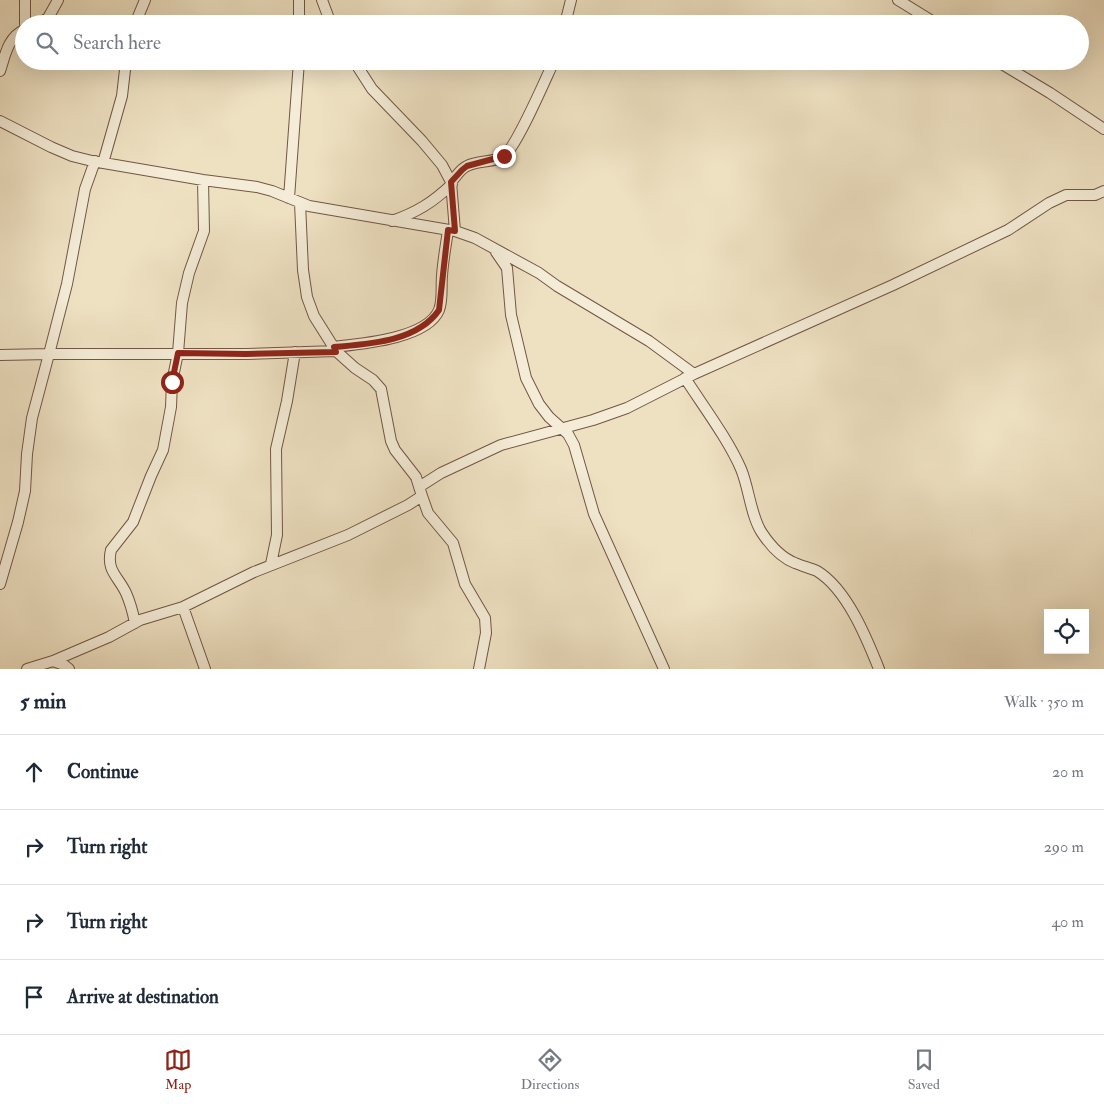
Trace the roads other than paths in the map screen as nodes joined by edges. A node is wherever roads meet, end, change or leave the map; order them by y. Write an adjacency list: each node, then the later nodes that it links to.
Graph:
1 (25, 0): 8 (street)
2 (58, 0): 9 (street)
3 (145, 0): 10 (street)
4 (299, 0): 11 (street)
5 (322, 0): 12 (street)
6 (572, 0): 13 (street)
7 (898, 0): 14 (street)
8 (25, 15)
9 (50, 15)
10 (139, 15)
11 (299, 15)
12 (328, 15)
13 (568, 15)
14 (922, 15)
15 (15, 36): 21 (street)
16 (125, 70): 24 (street)
17 (298, 70): 28 (street)
18 (360, 70): 26 (street)
19 (550, 70): 26 (street)
20 (1013, 70): 23 (street)
21 (0, 71)
22 (0, 121): 24 (street)
23 (1104, 129)
24 (99, 162): 25 (street); 36 (street)
25 (203, 180): 28 (street); 35 (street)
26 (452, 183): 30 (street); 31 (street)
27 (1104, 190): 38 (street)
28 (288, 198): 29 (street)
29 (300, 203): 30 (street); 33 (street)
30 (391, 221): 31 (street)
31 (451, 230): 32 (street); 33 (street)
32 (492, 247): 38 (street); 39 (street)
33 (335, 349): 34 (street); 40 (street)
34 (294, 352): 35 (street); 43 (street)
35 (178, 353): 36 (street); 46 (street)
36 (49, 354): 37 (street); 42 (street)
37 (0, 355)
38 (690, 376): 39 (street); 53 (street)
39 (562, 428): 40 (street); 52 (street)
40 (420, 492): 43 (street); 51 (street)
41 (0, 546): 42 (street)
42 (11, 549): 44 (street)
43 (271, 564): 45 (street)
44 (0, 584)
45 (183, 608): 46 (street); 50 (street)
46 (136, 623): 47 (street)
47 (53, 660): 48 (street); 49 (street)
48 (27, 669)
49 (69, 669)
50 (205, 669)
51 (479, 669)
52 (664, 669)
53 (879, 669)

